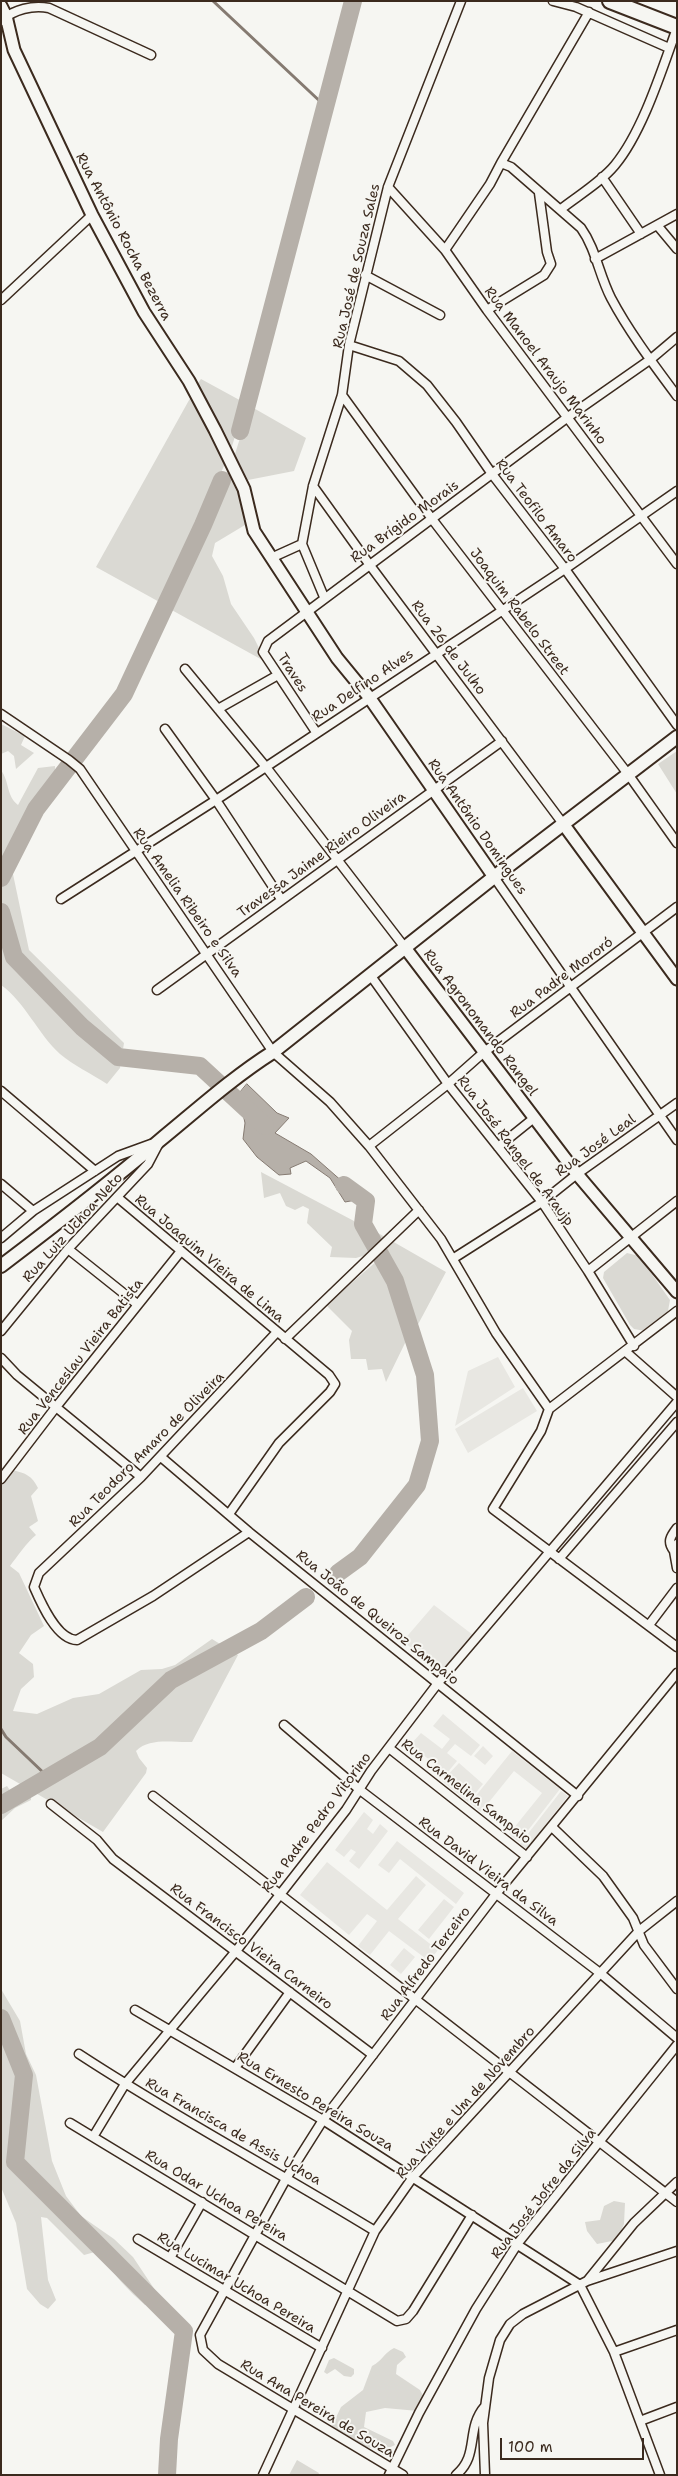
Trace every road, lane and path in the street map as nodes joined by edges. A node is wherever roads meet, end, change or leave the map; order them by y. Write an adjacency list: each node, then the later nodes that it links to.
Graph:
1 (461, 1): 12 (street, Rua José de Souza Sales)
2 (553, 1): 5 (street)
3 (610, 1): 4 (highway)
4 (630, 5): 7 (highway)
5 (589, 12): 8 (street); 10 (street)
6 (3, 14): 9 (street); 16 (street, Rua Antônio Rocha Bezerra)
7 (677, 27): 8 (street)
8 (669, 48): 11 (street)
9 (151, 55)
10 (501, 163): 13 (street); 20 (street)
11 (602, 177): 14 (street); 18 (street)
12 (388, 187): 20 (street, Rua Manoel Araujo Marinho); 22 (street, Rua José de Souza Sales)
13 (539, 193): 14 (street); 24 (street)
14 (562, 209): 21 (street)
15 (677, 214): 17 (street)
16 (92, 215): 23 (street); 37 (street, Rua Antônio Rocha Bezerra)
17 (657, 225): 18 (street); 19 (street)
18 (641, 234): 21 (street)
19 (677, 249)
20 (446, 250): 24 (street, Rua Manoel Araujo Marinho)
21 (596, 259): 28 (street)
22 (365, 275): 25 (street); 27 (street, Rua José de Souza Sales)
23 (1, 300)
24 (486, 310): 31 (street, Rua Manoel Araujo Marinho)
25 (440, 315)
26 (677, 337): 28 (street, Rua Brígido Morais)
27 (349, 345): 29 (street, Rua José de Souza Sales); 32 (street, Rua Teofilo Amaro)
28 (651, 359): 30 (street); 31 (street, Rua Brígido Morais)
29 (342, 395): 33 (street, Rua José de Souza Sales); 36 (street, Joaquim Rabelo Street)
30 (677, 396)
31 (568, 417): 32 (street, Rua Brígido Morais); 35 (street, Rua Manoel Araujo Marinho)
32 (492, 474): 36 (street, Rua Brígido Morais); 42 (street, Rua Teofilo Amaro)
33 (313, 486): 38 (street, Rua José de Souza Sales); 40 (street, Rua 26 de Julho)
34 (677, 491): 35 (street, Rua Delfino Alves)
35 (640, 515): 41 (street, Rua Manoel Araujo Marinho); 42 (street, Rua Delfino Alves)
36 (432, 520): 40 (street, Rua Brígido Morais); 44 (street, Joaquim Rabelo Street)
37 (254, 531): 39 (street, Rua Antônio Domingues)
38 (302, 544): 39 (street); 43 (street)
39 (270, 558): 45 (street, Rua Antônio Domingues)
40 (369, 564): 43 (street, Rua Brígido Morais); 47 (street, Rua 26 de Julho)
41 (677, 564)
42 (565, 569): 44 (street, Rua Delfino Alves); 53 (street, Rua Teofilo Amaro)
43 (324, 597): 45 (street, Rua Brígido Morais)
44 (501, 610): 47 (street, Rua Delfino Alves); 59 (street, Joaquim Rabelo Street)
45 (307, 612): 46 (street, Rua Brígido Morais); 50 (street, Rua Antônio Domingues)
46 (263, 652): 49 (street, Traves)
47 (436, 652): 50 (street, Rua Delfino Alves); 57 (street, Rua 26 de Julho)
48 (185, 669): 51 (street, Rua Agronomando Rangel)
49 (278, 674): 51 (street); 55 (street, Traves)
50 (369, 697): 55 (street, Rua Delfino Alves); 60 (street, Rua Antônio Domingues)
51 (218, 709): 58 (street, Rua Agronomando Rangel)
52 (1, 714): 64 (street, Rua Amelia Ribeiro e Silva)
53 (677, 725)
54 (165, 729): 61 (street)
55 (316, 732): 58 (street, Rua Delfino Alves)
56 (677, 737): 59 (main road)
57 (502, 741): 60 (street, Travessa Jaime Rieiro Oliveira); 62 (street, Rua 26 de Julho)
58 (266, 767): 61 (street, Rua Delfino Alves); 65 (street, Rua Agronomando Rangel)
59 (628, 774): 62 (main road); 63 (street, Joaquim Rabelo Street)
60 (433, 791): 65 (street, Travessa Jaime Rieiro Oliveira); 66 (street, Rua Antônio Domingues)
61 (216, 800): 64 (street, Rua Delfino Alves); 68 (street)
62 (564, 825): 66 (main road); 70 (street)
63 (677, 843)
64 (136, 852): 67 (street, Rua Delfino Alves); 72 (street, Rua Amelia Ribeiro e Silva)
65 (338, 860): 68 (street, Travessa Jaime Rieiro Oliveira); 71 (street, Rua Agronomando Rangel)
66 (494, 877): 71 (main road); 75 (street, Rua Antônio Domingues)
67 (61, 899)
68 (282, 899): 72 (street, Travessa Jaime Rieiro Oliveira)
69 (677, 907): 70 (street, Rua Padre Mororó)
70 (643, 933): 74 (street); 75 (street, Rua Padre Mororó)
71 (406, 949): 73 (main road); 78 (street, Rua Agronomando Rangel)
72 (208, 954): 76 (street, Travessa Jaime Rieiro Oliveira); 77 (street, Rua Amelia Ribeiro e Silva)
73 (371, 976): 77 (main road); 79 (street, Rua José Rangel de Araujp)
74 (677, 979)
75 (571, 987): 78 (street, Rua Padre Mororó); 82 (street, Rua Antônio Domingues)
76 (157, 990)
77 (273, 1052): 84 (main road); 86 (street, Rua Amelia Ribeiro e Silva)
78 (484, 1052): 79 (street, Rua Padre Mororó); 83 (street, Rua Agronomando Rangel)
79 (448, 1084): 86 (street, Rua Padre Mororó); 87 (street, Rua José Rangel de Araujp)
80 (1, 1091): 88 (street)
81 (677, 1103): 82 (street, Rua José Leal)
82 (660, 1115): 85 (street, Rua Antônio Domingues); 89 (street, Rua José Leal)
83 (534, 1118): 87 (street); 89 (street, Rua Agronomando Rangel)
84 (160, 1140): 88 (street); 91 (street, Rua Luiz Uchoa Neto); 101 (main road)
85 (677, 1140)
86 (369, 1146): 94 (street, Rua Amelia Ribeiro e Silva)
87 (498, 1147): 93 (street, Rua José Rangel de Araujp)
88 (95, 1171): 95 (street)
89 (577, 1174): 93 (street, Rua José Leal); 96 (street, Rua Agronomando Rangel)
90 (1, 1184): 95 (street)
91 (117, 1197): 98 (street, Rua Luiz Uchoa Neto); 99 (street, Rua Joaquim Vieira de Lima)
92 (677, 1201): 96 (street)
93 (542, 1202): 100 (street, Rua José Leal); 102 (street, Rua José Rangel de Araujp)
94 (419, 1210): 100 (street, Rua Amelia Ribeiro e Silva); 108 (street)
95 (34, 1211): 97 (street)
96 (631, 1236): 102 (street); 103 (street, Rua Agronomando Rangel)
97 (1, 1238)
98 (68, 1249): 104 (street); 106 (street, Rua Luiz Uchoa Neto)
99 (181, 1251): 104 (street, Rua Venceslau Vieira Batista); 107 (street, Rua Joaquim Vieira de Lima)
100 (454, 1258): 115 (street, Rua Amelia Ribeiro e Silva)
101 (1, 1266)
102 (588, 1271): 109 (street, Rua José Rangel de Araujp)
103 (677, 1292)
104 (137, 1304): 114 (street, Rua Venceslau Vieira Batista)
105 (677, 1311): 109 (street)
106 (1, 1330)
107 (277, 1332): 108 (street, Rua Joaquim Vieira de Lima); 117 (street, Rua Teodoro Amaro de Oliveira)
108 (285, 1339): 120 (street, Rua Joaquim Vieira de Lima)
109 (634, 1346): 110 (street)
110 (626, 1352): 112 (street); 115 (street)
111 (1, 1358): 114 (street)
112 (677, 1397)
113 (677, 1402): 124 (street, Rua Padre Pedro Vitorino)
114 (56, 1407): 118 (street); 119 (street, Rua Venceslau Vieira Batista)
115 (549, 1409): 124 (street)
116 (677, 1422): 125 (street)
117 (161, 1457): 118 (street, Rua Teodoro Amaro de Oliveira); 120 (street, Rua João de Queiroz Sampaio)
118 (141, 1477): 122 (street, Rua Teodoro Amaro de Oliveira)
119 (1, 1479)
120 (229, 1514): 122 (street, Rua João de Queiroz Sampaio)
121 (677, 1528): 123 (street)
122 (249, 1532): 131 (street, Rua João de Queiroz Sampaio)
123 (675, 1548): 126 (street)
124 (550, 1553): 125 (street); 131 (street, Rua Padre Pedro Vitorino)
125 (559, 1559): 128 (street)
126 (677, 1568)
127 (677, 1588): 128 (street)
128 (649, 1624): 129 (street)
129 (677, 1647)
130 (677, 1673): 136 (street, Rua Alfredo Terceiro)
131 (438, 1683): 133 (street, Rua Padre Pedro Vitorino); 136 (street, Rua João de Queiroz Sampaio)
132 (284, 1725): 134 (street, Rua David Vieira da Silva)
133 (389, 1748): 134 (street, Rua Padre Pedro Vitorino); 139 (street, Rua Carmelina Sampaio)
134 (360, 1790): 140 (street, Rua Padre Pedro Vitorino); 141 (street, Rua David Vieira da Silva)
135 (153, 1796): 140 (street)
136 (578, 1796): 138 (street, Rua Alfredo Terceiro)
137 (51, 1804): 144 (street, Rua Francisco Vieira Carneiro)
138 (552, 1827): 139 (street, Rua Alfredo Terceiro); 143 (street, Rua Carmelina Sampaio)
139 (527, 1857): 141 (street, Rua Alfredo Terceiro)
140 (280, 1894): 144 (street, Rua Padre Pedro Vitorino); 148 (street)
141 (496, 1894): 145 (street, Rua David Vieira da Silva); 148 (street, Rua Alfredo Terceiro)
142 (677, 1900): 143 (street, Rua Vinte e Um de Novembro)
143 (639, 1930): 145 (street, Rua Vinte e Um de Novembro); 146 (street, Rua Carmelina Sampaio)
144 (236, 1951): 147 (street, Rua Francisco Vieira Carneiro); 150 (street, Rua Padre Pedro Vitorino)
145 (600, 1973): 151 (street, Rua David Vieira da Silva); 156 (street, Rua Vinte e Um de Novembro)
146 (677, 1989)
147 (290, 1992): 154 (street, Rua Francisco Vieira Carneiro); 155 (street)
148 (415, 2000): 154 (street, Rua Alfredo Terceiro); 156 (street)
149 (135, 2010): 150 (street, Rua Ernesto Pereira Souza)
150 (170, 2030): 155 (street, Rua Ernesto Pereira Souza); 157 (street, Rua Padre Pedro Vitorino)
151 (677, 2038)
152 (677, 2044): 161 (street, Rua José Jofre da Silva)
153 (80, 2054): 157 (street, Rua Francisca de Assis Uchoa)
154 (374, 2055): 158 (street, Rua Alfredo Terceiro)
155 (234, 2068): 158 (street, Rua Ernesto Pereira Souza)
156 (509, 2072): 161 (street); 163 (street, Rua Vinte e Um de Novembro)
157 (125, 2084): 160 (street, Rua Padre Pedro Vitorino); 162 (street, Rua Francisca de Assis Uchoa)
158 (323, 2120): 162 (street, Rua Alfredo Terceiro); 163 (street, Rua Ernesto Pereira Souza)
159 (70, 2123): 160 (street, Rua Odar Uchoa Pereira)
160 (93, 2138): 166 (street, Rua Odar Uchoa Pereira)
161 (600, 2142): 165 (street); 172 (street, Rua José Jofre da Silva)
162 (287, 2177): 169 (street, Rua Francisca de Assis Uchoa); 170 (street, Rua Alfredo Terceiro)
163 (413, 2177): 168 (street, Rua Ernesto Pereira Souza); 169 (street, Rua Vinte e Um de Novembro)
164 (677, 2182): 165 (street)
165 (666, 2194): 167 (street); 175 (street)
166 (202, 2202): 170 (street, Rua Odar Uchoa Pereira); 174 (street)
167 (677, 2202)
168 (472, 2215): 172 (street, Rua Ernesto Pereira Souza); 176 (street, Rua Odar Uchoa Pereira)
169 (375, 2231): 176 (street, Rua Vinte e Um de Novembro)
170 (257, 2236): 176 (street, Rua Odar Uchoa Pereira); 177 (street, Rua Alfredo Terceiro)
171 (138, 2238): 174 (street, Rua Lucimar Uchoa Pereira)
172 (518, 2243): 175 (street, Rua Ernesto Pereira Souza); 185 (street, Rua José Jofre da Silva)
173 (677, 2251): 175 (street)
174 (170, 2258): 177 (street, Rua Lucimar Uchoa Pereira)
175 (584, 2283): 180 (street); 181 (street)
176 (349, 2291): 179 (street, Rua Vinte e Um de Novembro)
177 (226, 2292): 179 (street, Rua Lucimar Uchoa Pereira); 183 (street, Rua Ana Pereira de Souza)
178 (677, 2330): 180 (street)
179 (322, 2348): 183 (street, Rua Vinte e Um de Novembro)
180 (614, 2352): 184 (street)
181 (485, 2406): 188 (street); 189 (street)
182 (677, 2408): 184 (street)
183 (294, 2410): 185 (street, Rua Ana Pereira de Souza); 186 (street, Rua Vinte e Um de Novembro)
184 (640, 2421): 190 (street)
185 (390, 2472): 187 (street, Rua Ana Pereira de Souza)
186 (263, 2475)
187 (403, 2475)
188 (456, 2475)
189 (485, 2475)
190 (660, 2475)

